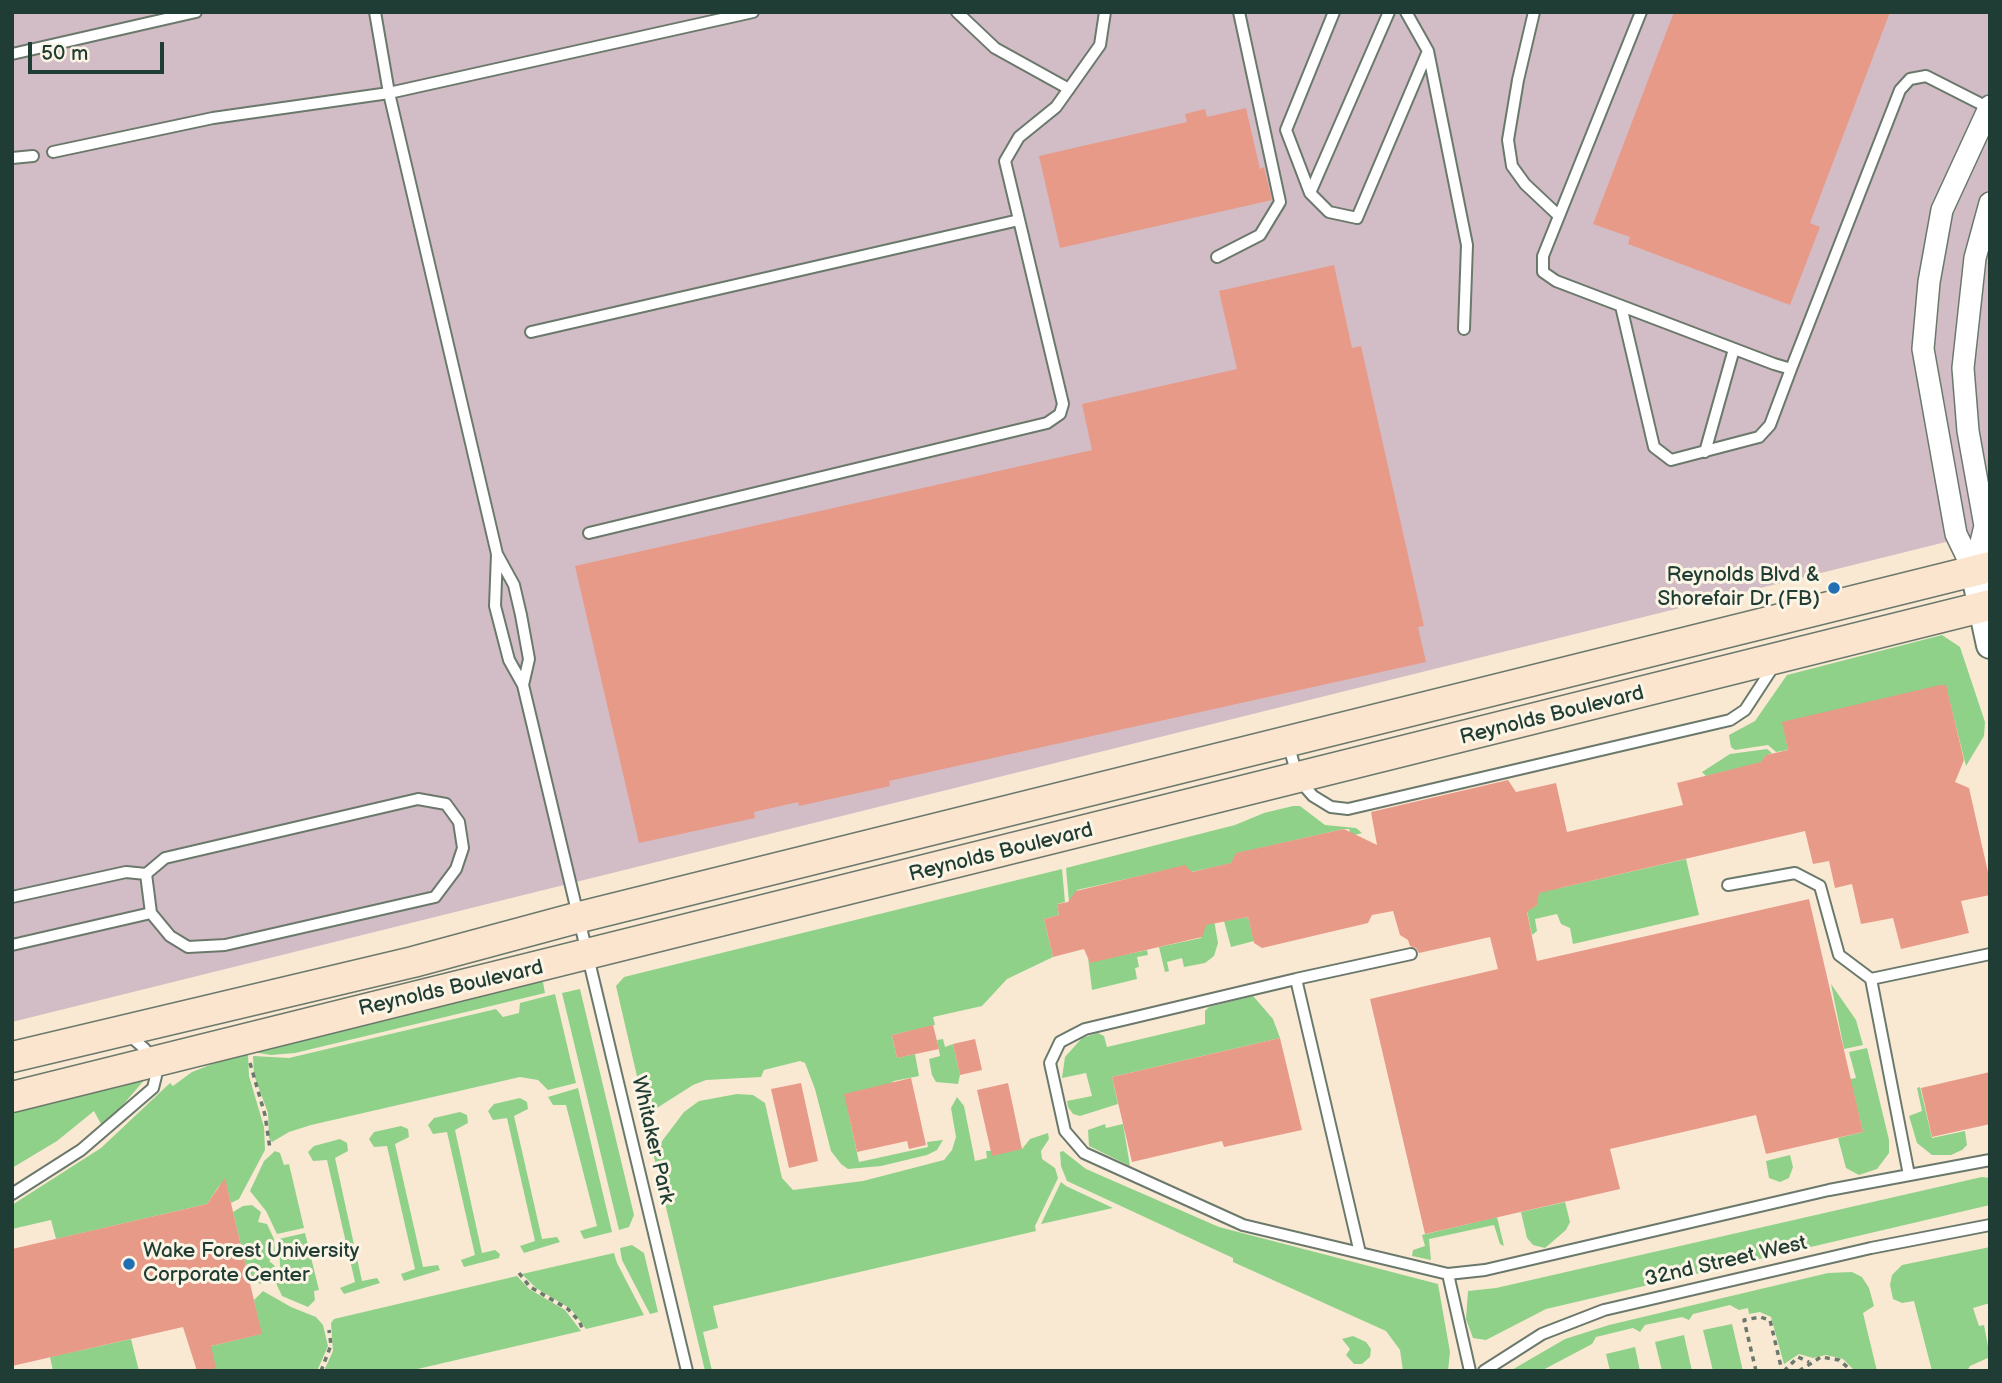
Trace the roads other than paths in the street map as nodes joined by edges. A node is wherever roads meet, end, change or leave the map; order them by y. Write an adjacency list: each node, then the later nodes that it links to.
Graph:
1 (197, 12): 13 (lane)
2 (375, 12): 15 (lane)
3 (753, 12): 15 (lane)
4 (957, 12): 14 (lane)
5 (1105, 12): 14 (lane)
6 (1239, 12): 24 (lane)
7 (1334, 12): 20 (lane)
8 (1390, 12): 20 (lane)
9 (1406, 12): 12 (lane)
10 (1534, 12): 22 (lane)
11 (1640, 12): 22 (lane)
12 (1428, 51): 20 (lane); 26 (lane)
13 (12, 54)
14 (1069, 89): 23 (lane)
15 (389, 93): 17 (lane); 32 (lane)
16 (1989, 107): 29 (lane); 33 (street)
17 (53, 152)
18 (33, 156): 19 (lane)
19 (12, 158)
20 (1310, 192)
21 (1990, 203): 33 (street)
22 (1559, 216): 25 (lane)
23 (1019, 220): 27 (lane); 31 (lane)
24 (1217, 257)
25 (1621, 306): 28 (lane); 30 (lane)
26 (1464, 329)
27 (531, 332)
28 (1734, 349): 29 (lane); 30 (lane)
29 (1791, 369): 30 (lane)
30 (1706, 452)
31 (589, 533)
32 (497, 554): 37 (lane); 37 (lane)
33 (1982, 569): 34 (street); 38 (main road, Reynolds Boulevard)
34 (1985, 606): 35 (street); 36 (main road, Reynolds Boulevard)
35 (1990, 645)
36 (1778, 658): 39 (main road, Reynolds Boulevard); 39 (lane)
37 (523, 685): 44 (lane, Whitaker Park)
38 (1288, 741): 39 (lane); 44 (main road, Reynolds Boulevard)
39 (1298, 779): 48 (main road, Reynolds Boulevard)
40 (146, 874): 42 (lane); 43 (lane); 43 (lane)
41 (1728, 885): 50 (lane)
42 (12, 897)
43 (151, 913): 45 (lane)
44 (580, 917): 48 (lane, Whitaker Park); 51 (main road, Reynolds Boulevard)
45 (12, 945)
46 (1411, 954): 49 (lane)
47 (1990, 954): 50 (lane)
48 (590, 956): 53 (main road, Reynolds Boulevard); 61 (lane, Whitaker Park)
49 (1296, 979): 59 (lane); 59 (lane)
50 (1871, 979): 56 (lane)
51 (116, 1032): 52 (main road, Reynolds Boulevard); 53 (lane)
52 (12, 1057)
53 (150, 1064): 54 (main road, Reynolds Boulevard); 57 (lane)
54 (12, 1097)
55 (1990, 1160): 56 (lane)
56 (1909, 1175): 60 (lane)
57 (12, 1194)
58 (1990, 1225): 63 (lane, 32nd Street West)
59 (1360, 1252): 60 (lane)
60 (1448, 1274): 62 (lane)
61 (687, 1371)
62 (1470, 1371)
63 (1484, 1371)

